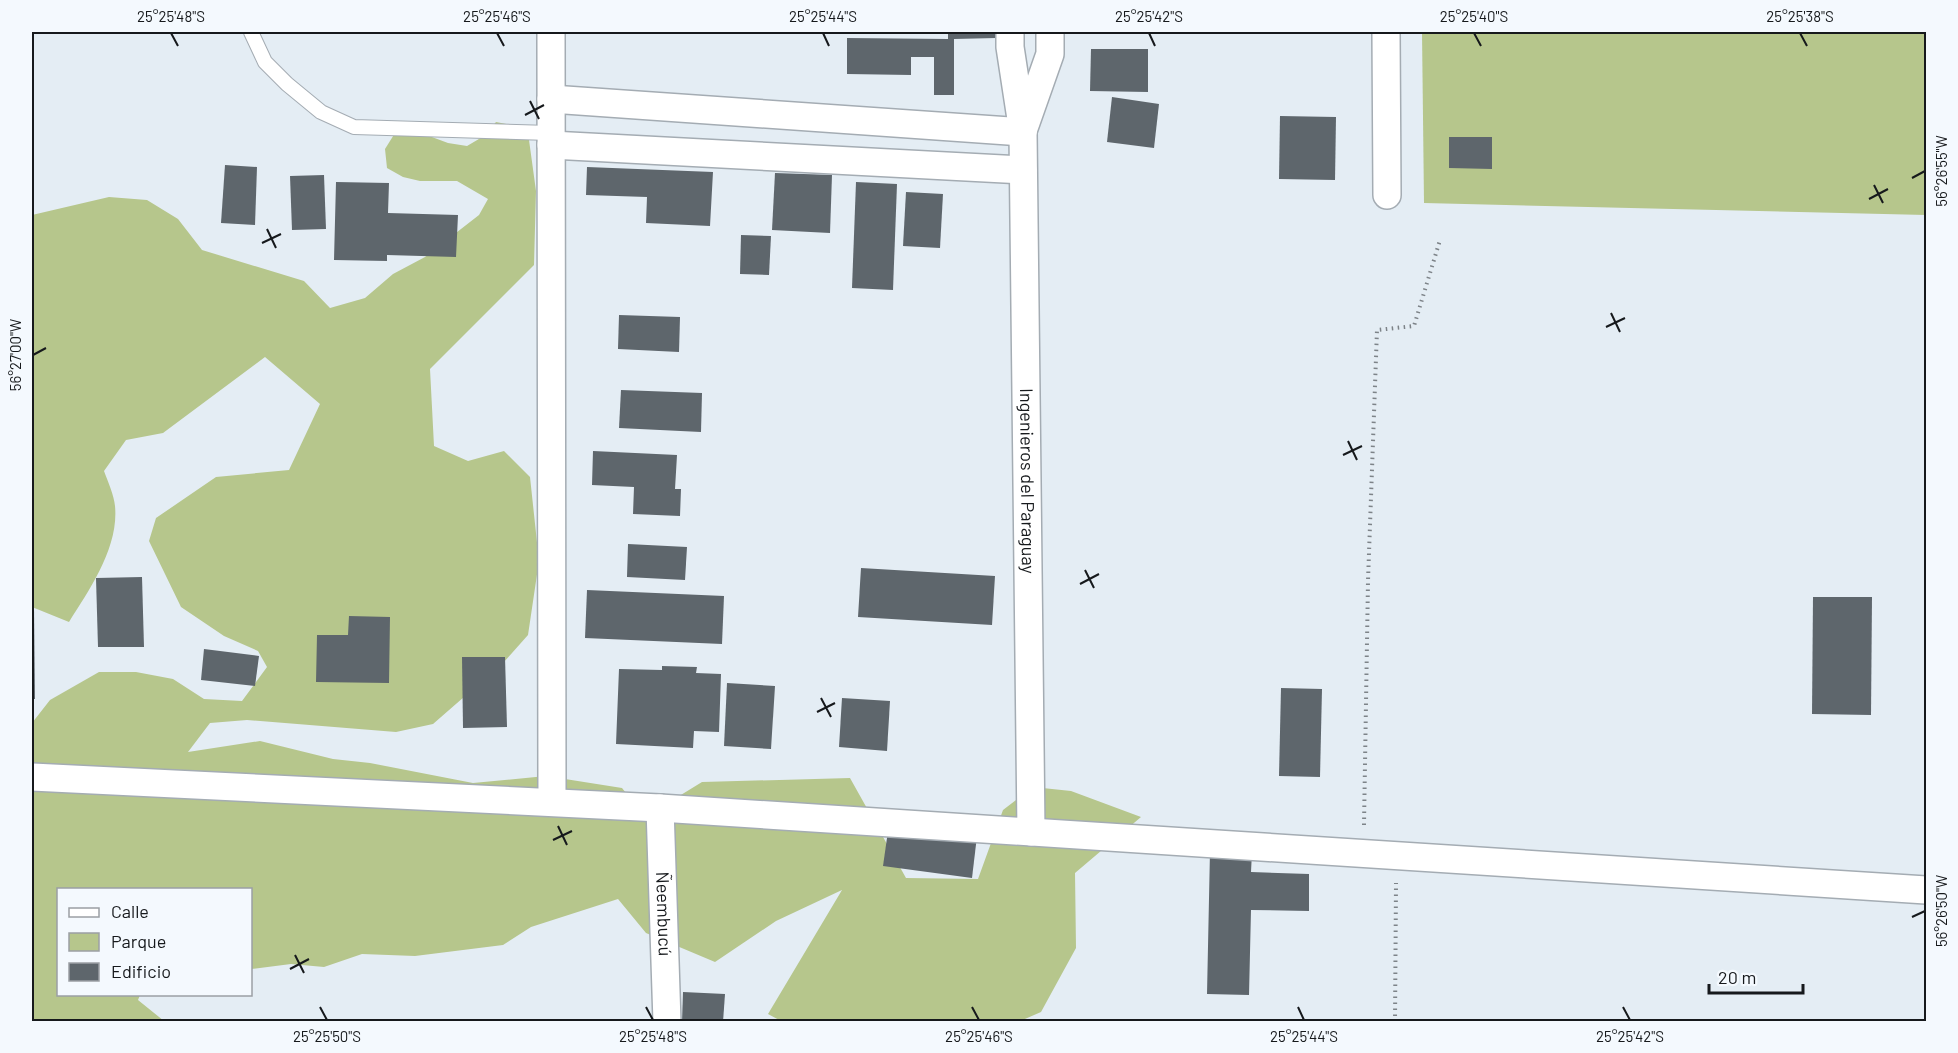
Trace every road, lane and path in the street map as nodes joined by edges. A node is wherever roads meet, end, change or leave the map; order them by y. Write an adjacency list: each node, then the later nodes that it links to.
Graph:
1 (251, 32): 8 (lane)
2 (551, 32): 6 (street)
3 (1010, 32): 7 (street, Ingenieros del Paraguay)
4 (1050, 32): 7 (street, Ingenieros del Paraguay)
5 (1386, 32): 10 (street)
6 (551, 99): 7 (street); 8 (street)
7 (1023, 132): 9 (street, Ingenieros del Paraguay)
8 (551, 139): 9 (street); 13 (street)
9 (1023, 170): 15 (street, Ingenieros del Paraguay)
10 (1387, 195)
11 (1440, 240): 16 (path)
12 (32, 777): 13 (street)
13 (552, 802): 14 (street)
14 (660, 808): 15 (street); 19 (street, Ñeembucú)
15 (1031, 832): 16 (street)
16 (1363, 853): 17 (street)
17 (1396, 855): 18 (street); 20 (path)
18 (1926, 890)
19 (667, 1022)
20 (1395, 1022)

